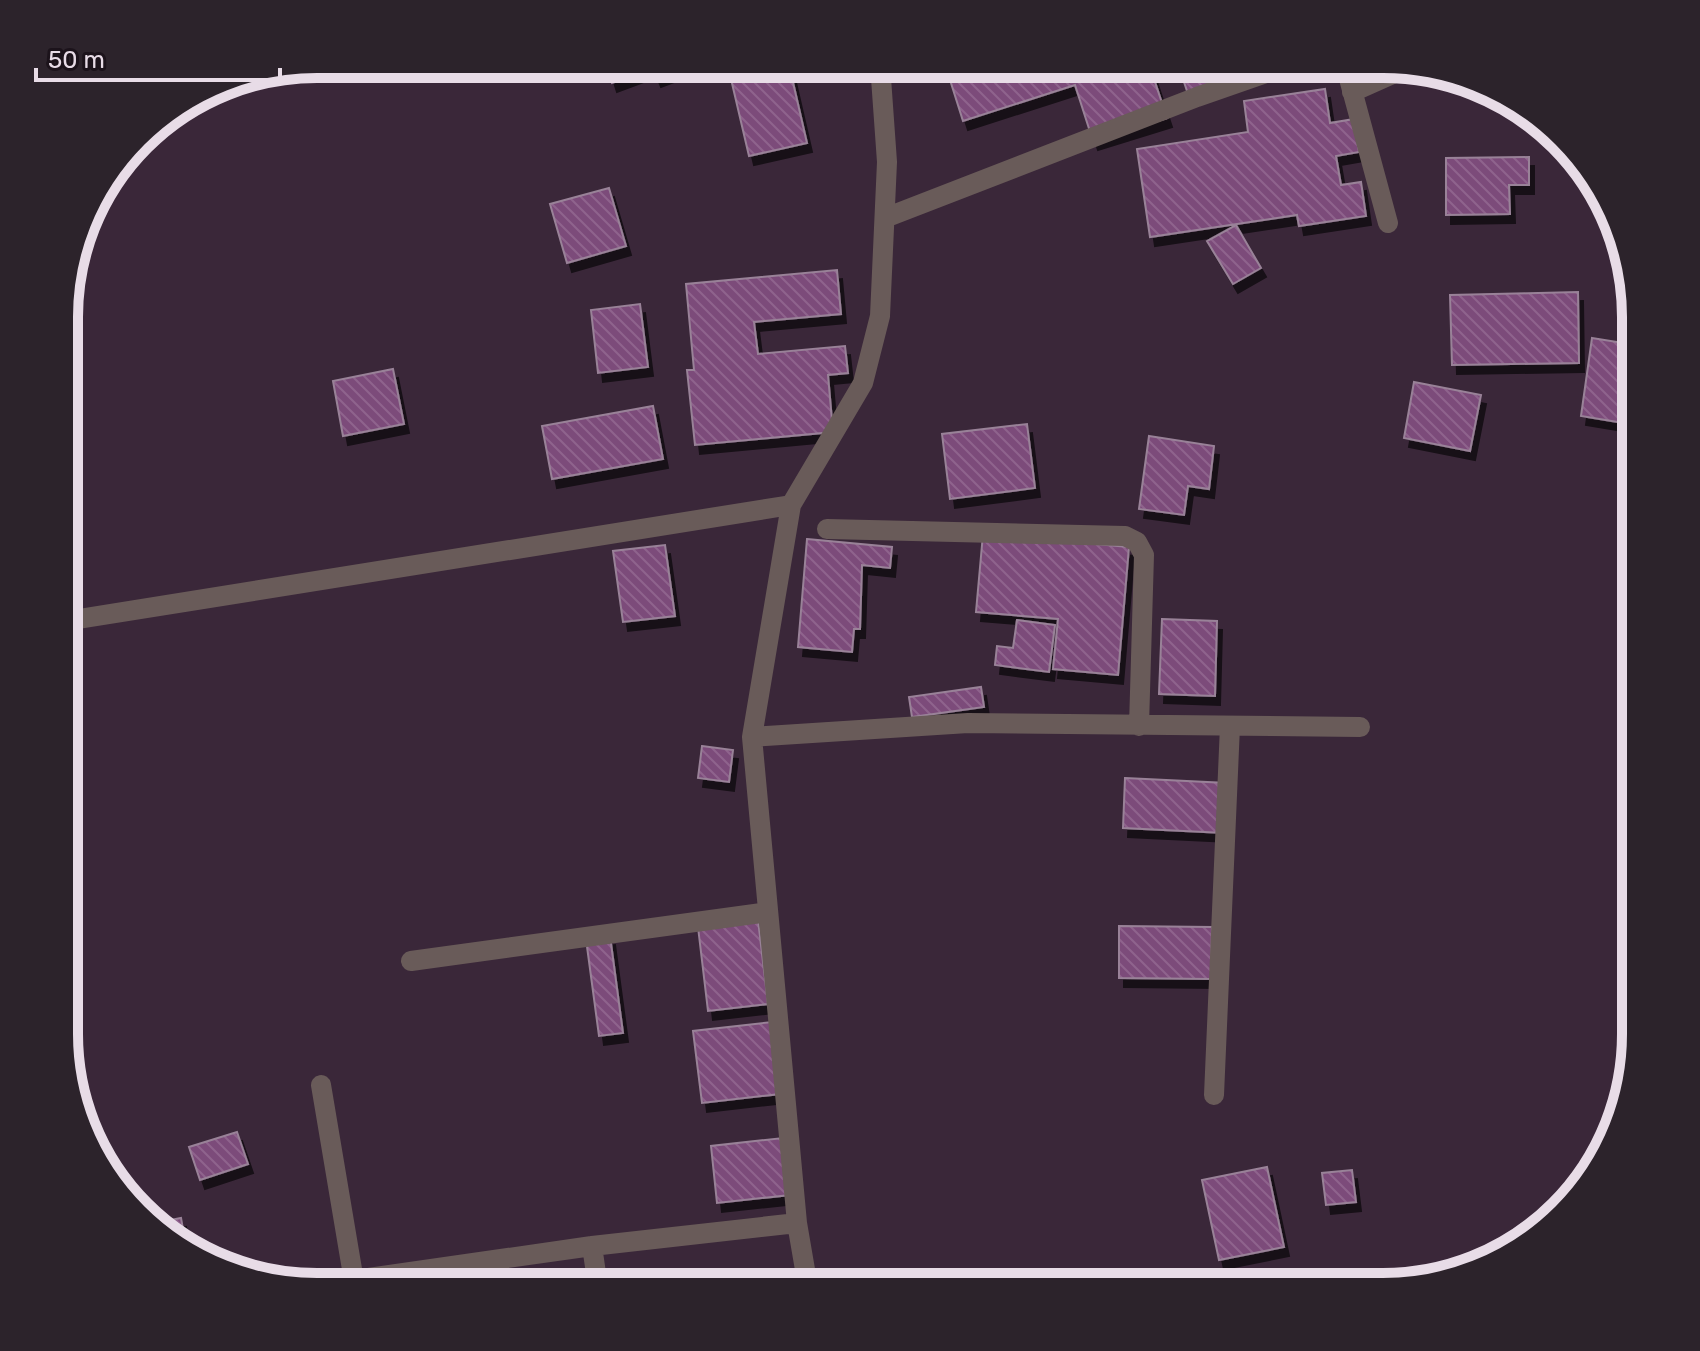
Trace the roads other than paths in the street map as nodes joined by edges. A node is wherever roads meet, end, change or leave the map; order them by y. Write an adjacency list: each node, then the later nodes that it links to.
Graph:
1 (881, 79): 6 (street)
2 (1249, 79): 6 (street)
3 (1349, 79): 5 (street)
4 (1381, 79): 5 (street)
5 (1352, 92): 7 (street)
6 (885, 218): 8 (street)
7 (1388, 223)
8 (791, 505): 10 (street); 14 (street)
9 (827, 529): 11 (street)
10 (78, 619)
11 (1139, 726): 12 (street); 14 (street)
12 (1230, 726): 13 (street); 18 (street)
13 (1360, 727)
14 (752, 737): 15 (street)
15 (768, 912): 16 (street); 19 (street)
16 (411, 961)
17 (321, 1085): 21 (street)
18 (1214, 1095)
19 (797, 1223): 20 (street); 24 (street)
20 (592, 1246): 22 (street); 23 (street)
21 (352, 1272)
22 (428, 1272)
23 (596, 1272)
24 (806, 1272)

